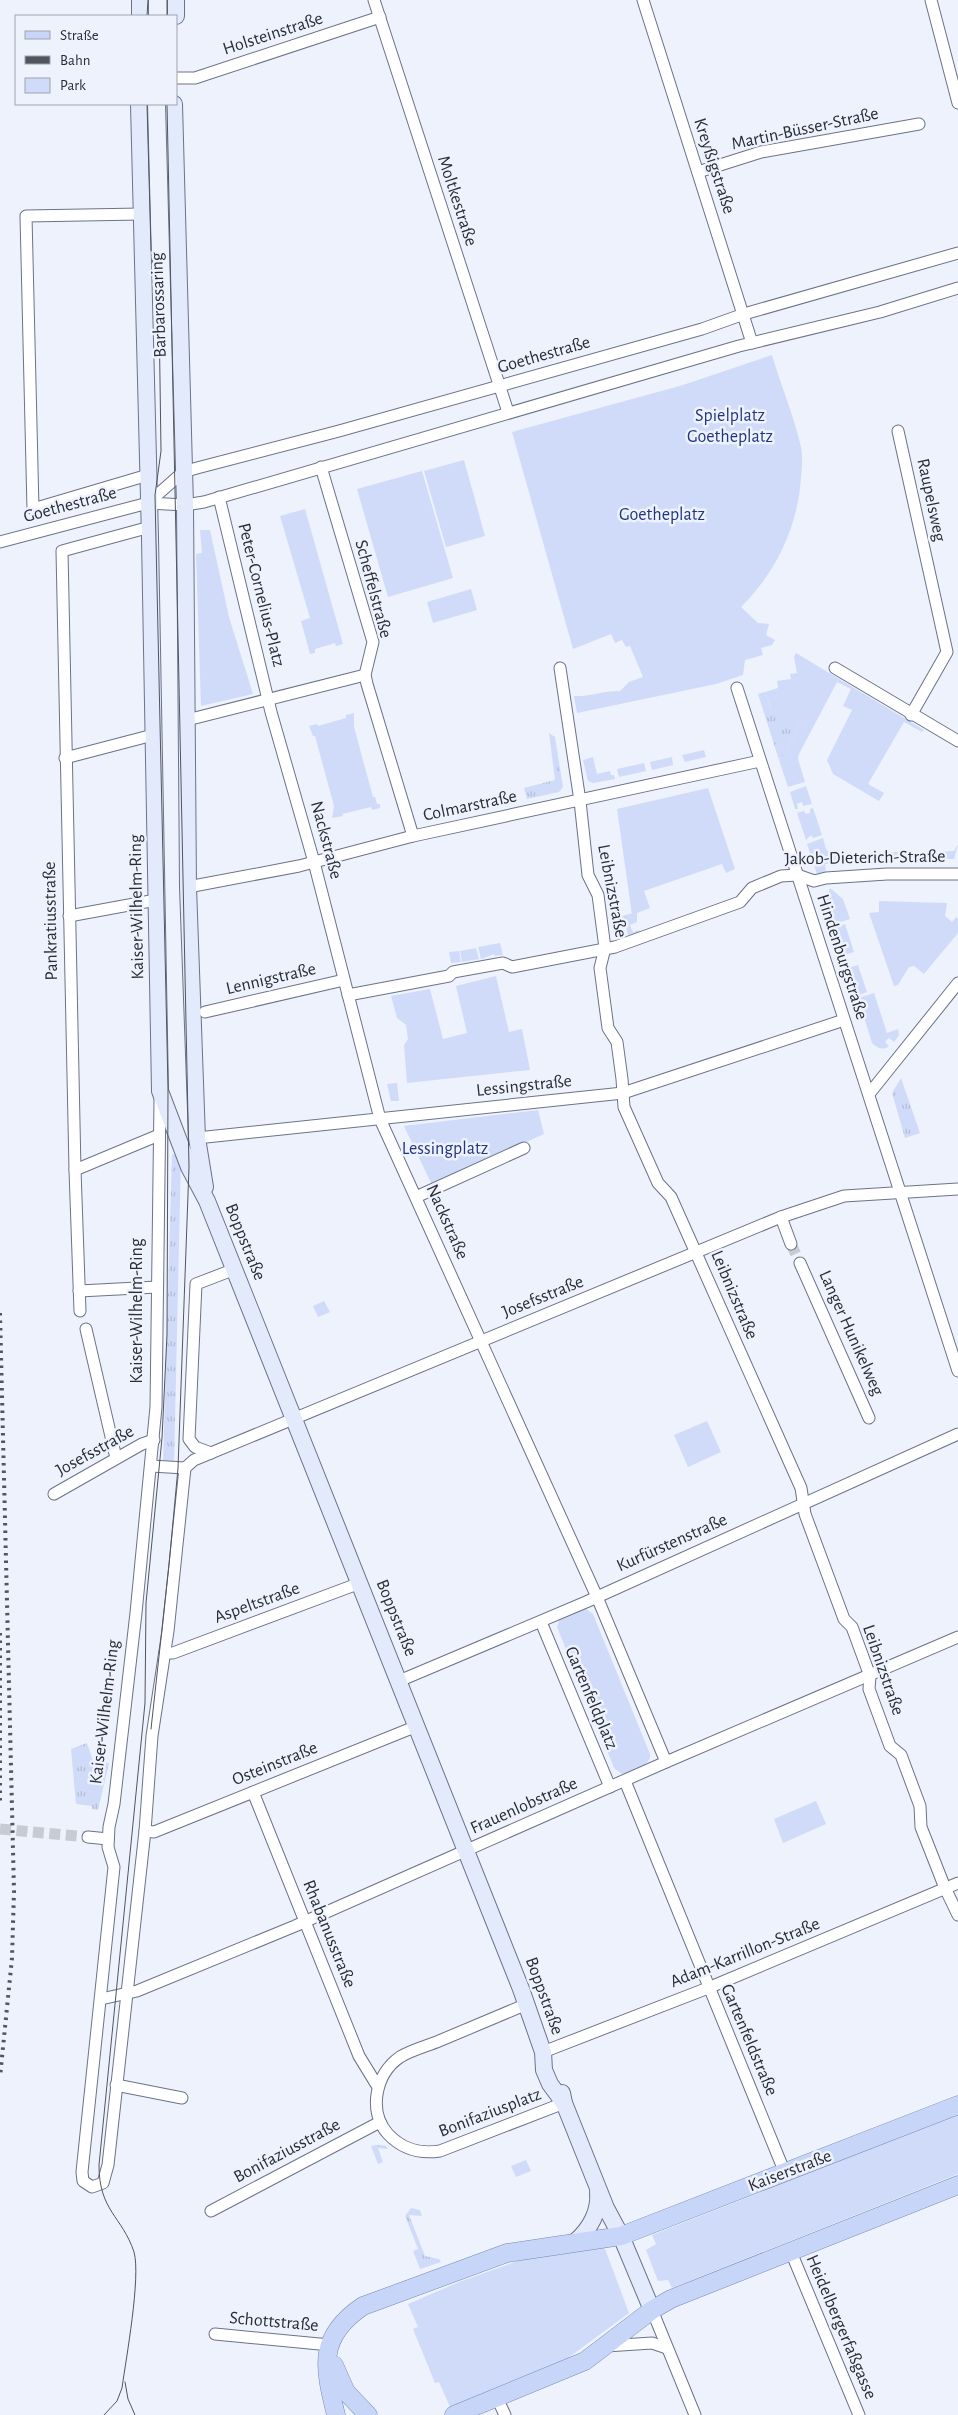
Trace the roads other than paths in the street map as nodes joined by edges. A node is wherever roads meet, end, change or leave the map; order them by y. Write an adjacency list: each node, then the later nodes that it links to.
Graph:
1 (140, 0): 6 (street)
2 (176, 0): 7 (street)
3 (374, 0): 8 (street, Moltkestraße)
4 (643, 0): 14 (street, Kreyßigstraße)
5 (931, 0): 10 (street)
6 (140, 15)
7 (176, 15)
8 (380, 17): 9 (street, Holsteinstraße); 20 (street, Moltkestraße)
9 (178, 78)
10 (958, 103)
11 (139, 105): 15 (street, Barbarossaring)
12 (174, 105): 24 (street, Barbarossaring)
13 (919, 124): 14 (street, Martin-Büsser-Straße)
14 (698, 172): 18 (street, Kreyßigstraße)
15 (141, 214): 25 (street, Barbarossaring); 25 (street, Goethestraße)
16 (958, 253): 18 (street, Goethestraße)
17 (958, 288): 19 (street, Goethestraße)
18 (744, 314): 19 (street, Kreyßigstraße); 20 (street, Goethestraße)
19 (752, 343): 21 (street, Goethestraße)
20 (499, 385): 21 (street, Moltkestraße); 24 (street, Goethestraße)
21 (508, 412): 23 (street, Goethestraße)
22 (898, 431): 36 (street, Raupelsweg)
23 (320, 467): 26 (street, Goethestraße); 33 (street, Scheffelstraße)
24 (183, 472): 27 (street, Goethestraße); 28 (street, Barbarossaring)
25 (148, 475): 27 (street, Barbarossaring)
26 (219, 497): 28 (street, Goethestraße); 35 (street, Peter-Cornelius-Platz)
27 (148, 503): 28 (street, Goethestraße); 29 (street, Kaiser-Wilhelm-Ring); 30 (street, Goethestraße)
28 (185, 505): 37 (street)
29 (150, 527): 38 (street, Kaiser-Wilhelm-Ring); 40 (street, Pankratiusstraße)
30 (0, 542)
31 (560, 668): 42 (street, Leibnizstraße)
32 (835, 668): 36 (street)
33 (365, 675): 35 (street); 43 (street)
34 (737, 688): 41 (street, Hindenburgstraße)
35 (269, 701): 37 (street); 44 (street, Nackstraße)
36 (912, 715): 39 (street)
37 (187, 720): 47 (street)
38 (153, 735): 40 (street); 48 (street, Kaiser-Wilhelm-Ring)
39 (958, 741)
40 (65, 758): 49 (street, Pankratiusstraße)
41 (760, 761): 42 (street, Colmarstraße); 46 (street, Hindenburgstraße)
42 (580, 801): 43 (street, Colmarstraße); 50 (street, Leibnizstraße)
43 (414, 836): 44 (street, Colmarstraße)
44 (314, 862): 47 (street, Colmarstraße); 51 (street, Nackstraße)
45 (958, 874): 46 (street, Jakob-Dieterich-Straße)
46 (797, 875): 50 (street, Jakob-Dieterich-Straße); 55 (street, Hindenburgstraße)
47 (188, 887): 61 (street)
48 (156, 900): 49 (street); 56 (street, Kaiser-Wilhelm-Ring)
49 (69, 916): 63 (street, Pankratiusstraße)
50 (605, 948): 53 (street, Jakob-Dieterich-Straße); 57 (street, Leibnizstraße)
51 (344, 980): 53 (street, Nackstraße); 54 (street, Lennigstraße)
52 (958, 983): 58 (street)
53 (348, 995): 59 (street, Nackstraße)
54 (205, 1012)
55 (844, 1020): 57 (street, Lessingstraße); 58 (street, Hindenburgstraße)
56 (160, 1091): 60 (street, Kaiser-Wilhelm-Ring); 67 (street, Boppstraße)
57 (623, 1093): 59 (street, Lessingstraße); 70 (street, Leibnizstraße)
58 (869, 1094): 65 (street, Hindenburgstraße)
59 (380, 1119): 61 (street, Lessingstraße); 66 (street, Nackstraße)
60 (158, 1135): 63 (street); 73 (street, Kaiser-Wilhelm-Ring)
61 (197, 1138): 67 (street, Boppstraße)
62 (524, 1148): 66 (street)
63 (74, 1170): 74 (street, Pankratiusstraße)
64 (958, 1189): 65 (street, Josefsstraße)
65 (899, 1194): 68 (street, Josefsstraße); 78 (street)
66 (416, 1197): 77 (street, Nackstraße)
67 (207, 1201): 72 (street, Boppstraße)
68 (781, 1217): 69 (street); 70 (street, Josefsstraße)
69 (792, 1244)
70 (696, 1252): 77 (street, Josefsstraße); 88 (street, Leibnizstraße)
71 (800, 1263): 80 (street, Langer Hunikelweg)
72 (235, 1269): 79 (street, Boppstraße); 83 (street)
73 (157, 1287): 74 (street); 82 (street, Kaiser-Wilhelm-Ring)
74 (79, 1291): 75 (street, Pankratiusstraße)
75 (80, 1312)
76 (86, 1329): 84 (street)
77 (481, 1341): 79 (street, Josefsstraße); 90 (street, Nackstraße)
78 (958, 1371)
79 (294, 1418): 83 (street, Josefsstraße); 89 (street, Boppstraße)
80 (870, 1418)
81 (958, 1434): 88 (street, Kurfürstenstraße)
82 (154, 1440): 84 (street, Josefsstraße); 85 (street, Kaiser-Wilhelm-Ring)
83 (212, 1453): 86 (street, Josefsstraße)
84 (116, 1458): 87 (street, Josefsstraße)
85 (151, 1466): 86 (street); 103 (street, Kaiser-Wilhelm-Ring)
86 (185, 1468): 93 (street, Kaiser-Wilhelm-Ring)
87 (54, 1494)
88 (803, 1503): 90 (street, Kurfürstenstraße); 94 (street, Leibnizstraße)
89 (360, 1583): 93 (street, Aspeltstraße); 95 (street, Boppstraße)
90 (597, 1597): 91 (street, Kurfürstenstraße); 97 (street)
91 (541, 1622): 95 (street, Kurfürstenstraße); 99 (street, Gartenfeldplatz)
92 (958, 1637): 94 (street, Frauenlobstraße)
93 (165, 1654): 101 (street, Kaiser-Wilhelm-Ring)
94 (870, 1676): 97 (street, Frauenlobstraße); 106 (street, Leibnizstraße)
95 (399, 1681): 96 (street, Boppstraße)
96 (417, 1726): 100 (street, Osteinstraße); 104 (street, Boppstraße)
97 (666, 1762): 98 (street, Frauenlobstraße)
98 (625, 1781): 99 (street, Frauenlobstraße); 109 (street, Gartenfeldstraße)
99 (610, 1787): 104 (street, Frauenlobstraße)
100 (253, 1792): 101 (street, Osteinstraße); 108 (street, Rhabanusstraße)
101 (149, 1831): 110 (street, Kaiser-Wilhelm-Ring)
102 (88, 1837): 103 (street)
103 (108, 1839): 111 (street, Kaiser-Wilhelm-Ring)
104 (466, 1850): 108 (street, Frauenlobstraße); 112 (street, Boppstraße)
105 (958, 1883): 106 (street, Adam-Karrillon-Straße)
106 (945, 1888): 107 (street, Leibnizstraße); 109 (street, Adam-Karrillon-Straße)
107 (958, 1915)
108 (306, 1921): 110 (street, Frauenlobstraße); 115 (street, Rhabanusstraße)
109 (708, 1988): 113 (street, Adam-Karrillon-Straße); 120 (street, Gartenfeldstraße)
110 (126, 1994): 111 (street, Frauenlobstraße); 114 (street, Kaiser-Wilhelm-Ring)
111 (101, 1999): 114 (street, Kaiser-Wilhelm-Ring)
112 (527, 2004): 113 (street, Boppstraße); 115 (street)
113 (544, 2052): 117 (street, Boppstraße)
114 (116, 2085): 116 (street)
115 (378, 2087): 119 (street)
116 (182, 2098)
117 (564, 2103): 119 (street, Bonifaziusplatz); 121 (street, Boppstraße)
118 (958, 2105): 120 (main road, Kaiserstraße)
119 (380, 2122): 123 (street, Bonifaziusstraße)
120 (785, 2173): 124 (main road, Kaiserstraße)
121 (595, 2180): 124 (street, Boppstraße); 125 (street)
122 (958, 2185): 126 (main road)
123 (211, 2211)
124 (622, 2236): 125 (main road, Kaiserstraße); 127 (street)
125 (576, 2241): 129 (main road, Kaiserstraße)
126 (790, 2252): 127 (main road); 138 (street, Heidelbergerfaßgasse)
127 (652, 2310): 130 (main road); 131 (street)
128 (215, 2334): 129 (street, Schottstraße)
129 (330, 2345): 133 (main road, Kaiserstraße); 134 (main road)
130 (606, 2346): 131 (street); 132 (main road)
131 (667, 2348): 137 (street)
132 (497, 2398): 135 (main road); 136 (street)
133 (336, 2410)
134 (368, 2415)
135 (454, 2415)
136 (505, 2415)
137 (695, 2415)
138 (859, 2415)

